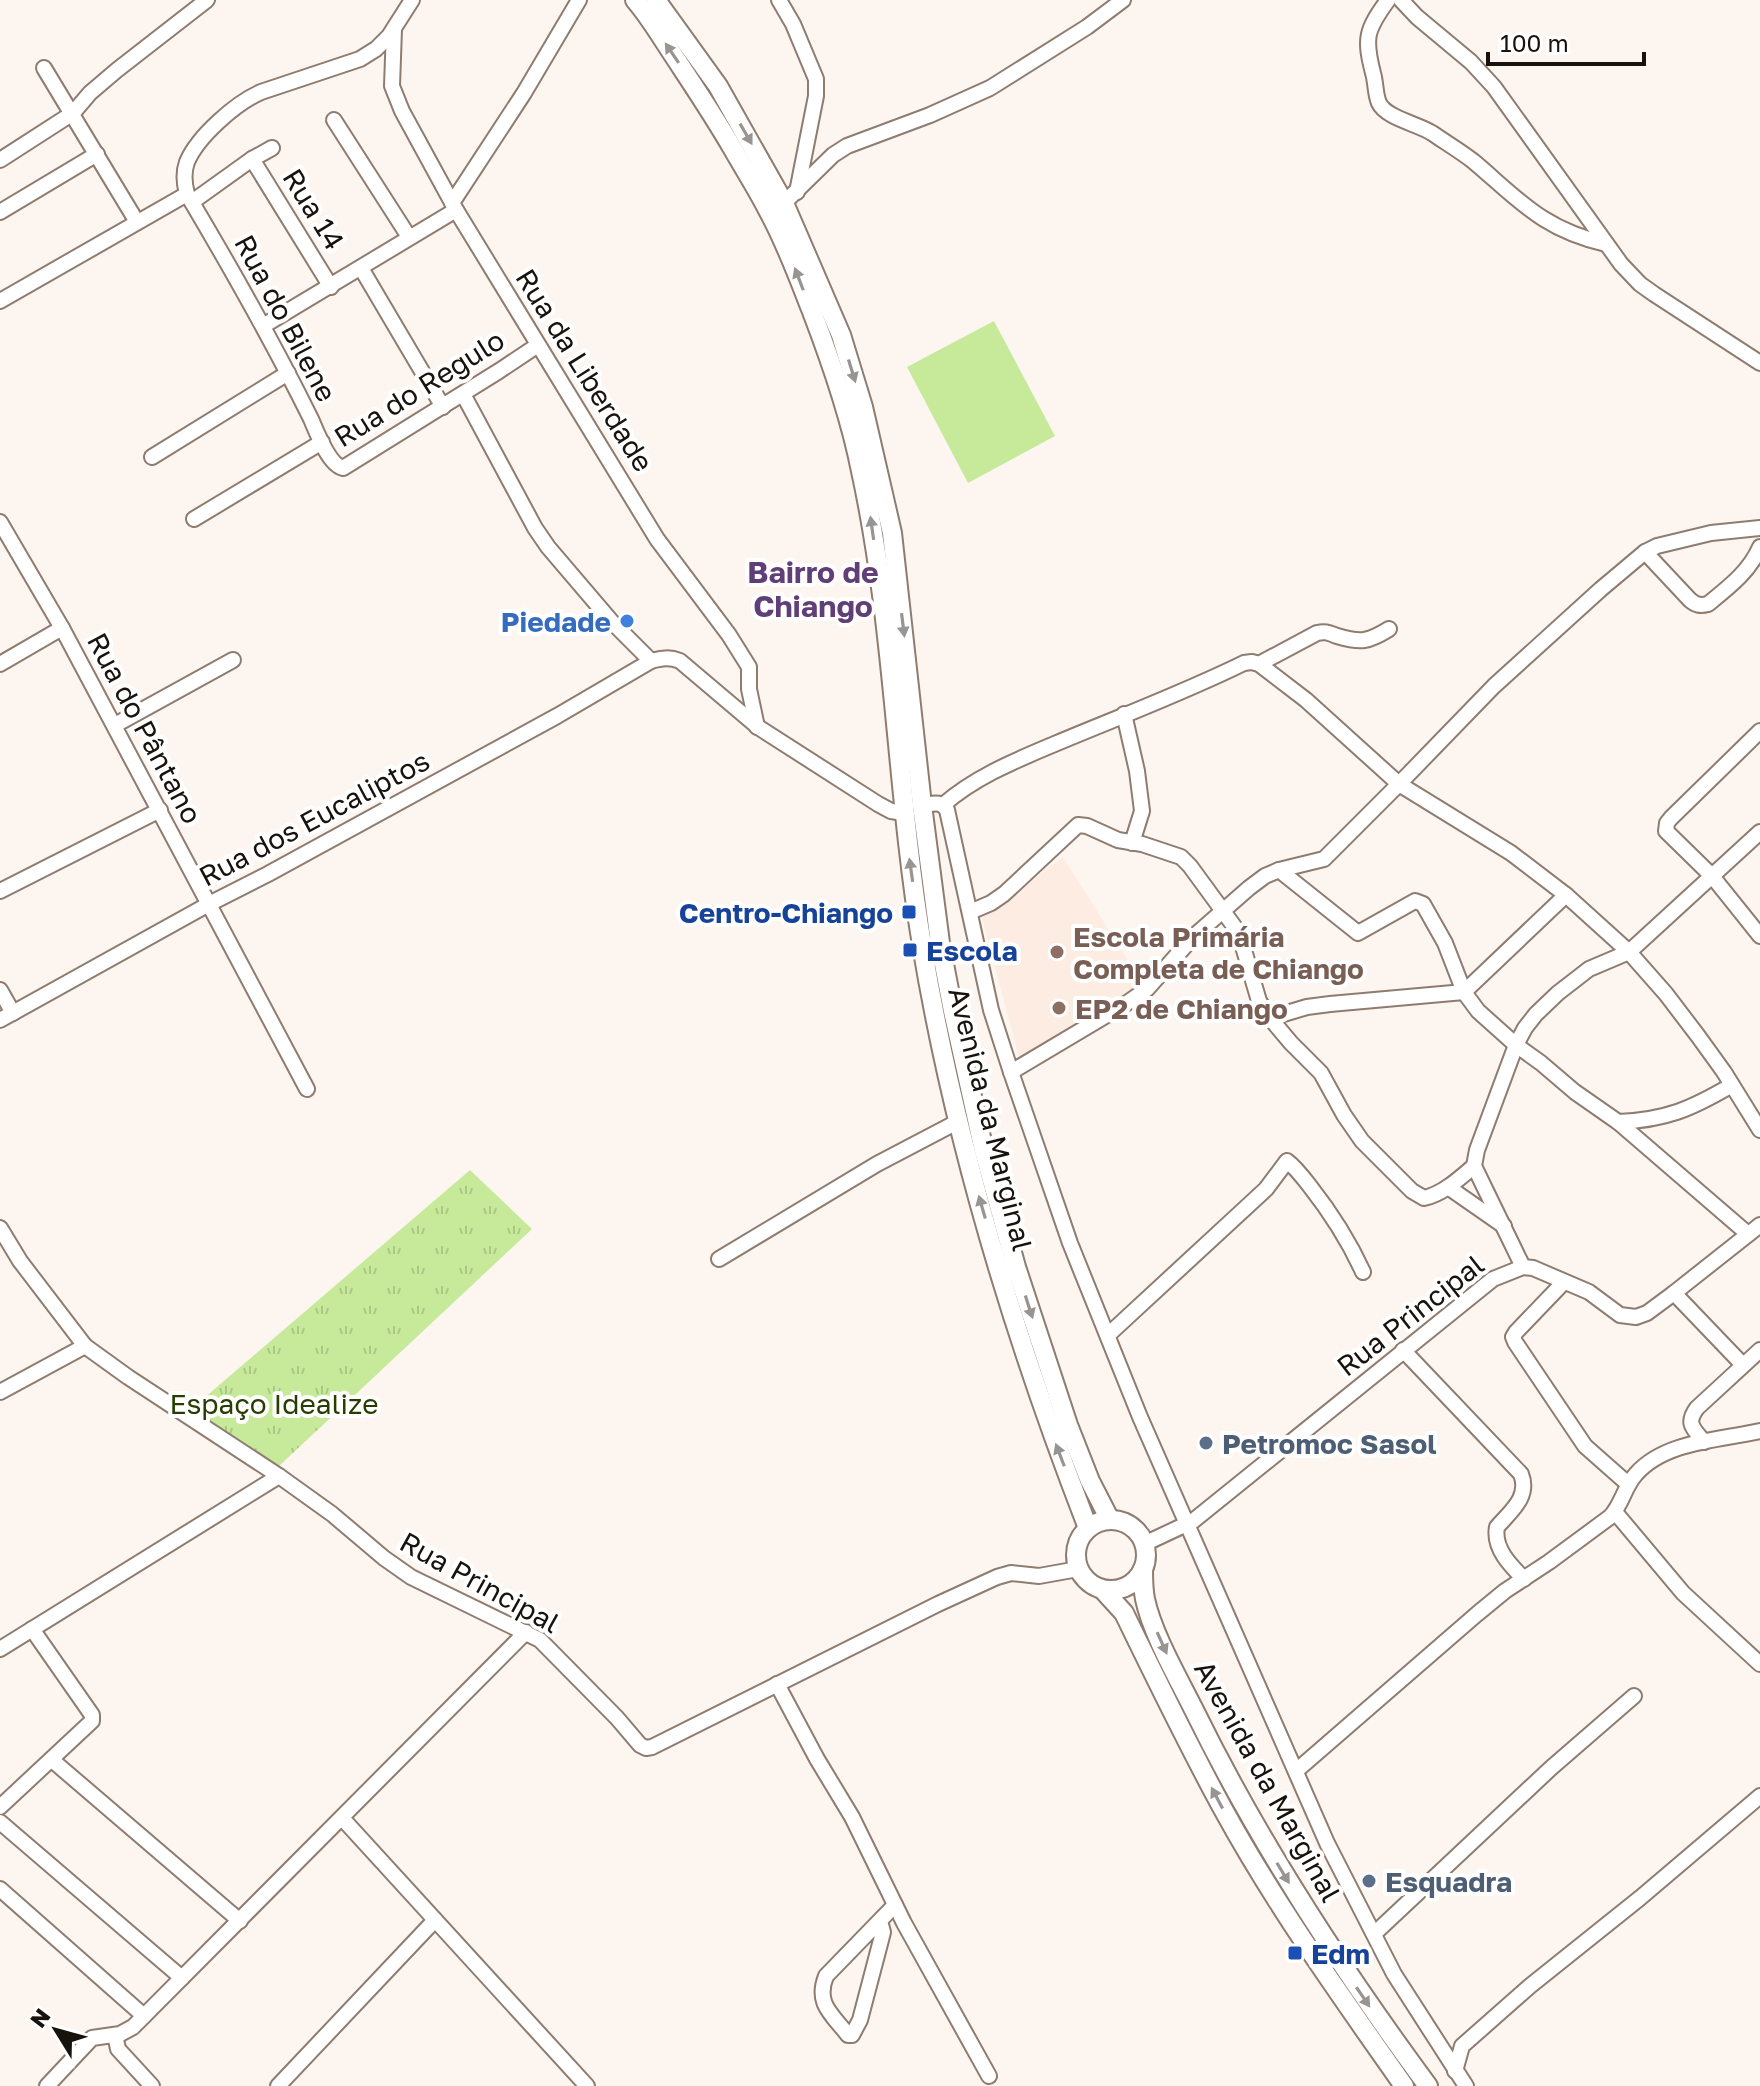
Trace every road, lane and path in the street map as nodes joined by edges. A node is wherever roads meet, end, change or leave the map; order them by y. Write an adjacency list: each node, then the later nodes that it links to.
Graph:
1 (207, 0): 12 (street)
2 (412, 0): 10 (street)
3 (579, 0): 20 (street)
4 (635, 0): 56 (main road, Avenida da Marginal, one-way to 4)
5 (656, 0): 18 (main road, Avenida da Marginal, one-way to 18)
6 (779, 0): 18 (street)
7 (1123, 0): 18 (street)
8 (1388, 0): 24 (street)
9 (1401, 0): 24 (street)
10 (394, 29): 19 (street); 20 (street, Rua da Liberdade)
11 (44, 68): 12 (street)
12 (73, 113): 15 (street); 17 (street)
13 (334, 120): 23 (street)
14 (272, 148): 16 (street)
15 (97, 154): 21 (street); 22 (street)
16 (252, 159): 19 (street); 26 (street, Rua 14)
17 (0, 160)
18 (790, 197): 53 (main road, Avenida da Marginal, one-way to 53)
19 (190, 198): 22 (street); 28 (street, Rua do Bilene)
20 (454, 206): 23 (street); 29 (street, Rua da Liberdade)
21 (0, 212)
22 (137, 222): 27 (street)
23 (409, 237): 25 (street)
24 (1606, 244): 30 (street)
25 (361, 268): 26 (street); 33 (street)
26 (331, 287): 28 (street)
27 (0, 301)
28 (263, 326): 31 (street, Rua do Bilene)
29 (532, 348): 32 (street, Rua do Regulo); 50 (street, Rua da Liberdade)
30 (1760, 363)
31 (288, 373): 34 (street, Rua do Bilene); 35 (street)
32 (463, 394): 33 (street, Rua do Regulo); 45 (street)
33 (443, 407): 36 (street, Rua do Regulo)
34 (322, 442): 36 (street, Rua do Bilene); 37 (street)
35 (152, 457)
36 (338, 468)
37 (194, 519)
38 (0, 522): 42 (street, Rua do Pântano)
39 (1760, 528): 41 (street)
40 (1760, 547): 41 (street)
41 (1645, 552): 52 (street)
42 (62, 628): 46 (street); 49 (street, Rua do Pântano)
43 (1389, 629): 47 (street)
44 (233, 660): 49 (street)
45 (651, 661): 50 (street); 65 (street, Rua dos Eucaliptos)
46 (0, 664)
47 (1259, 664): 48 (street); 52 (street)
48 (1124, 714): 54 (street); 58 (street)
49 (115, 725): 55 (street, Rua do Pântano)
50 (758, 727): 56 (street)
51 (1760, 731): 61 (street)
52 (1399, 784): 59 (street); 64 (street)
53 (922, 805): 54 (street); 101 (main road, Avenida da Marginal, one-way to 101)
54 (943, 805): 67 (street)
55 (160, 810): 63 (street); 65 (street, Rua do Pântano)
56 (904, 813): 78 (main road, Avenida da Marginal, one-way to 56)
57 (1760, 832): 61 (street)
58 (1132, 843): 66 (street); 67 (street)
59 (1324, 859): 60 (street); 62 (street)
60 (1279, 870): 62 (street); 66 (street)
61 (1712, 876): 68 (street); 69 (street)
62 (1298, 886): 71 (street)
63 (0, 891)
64 (1566, 895): 69 (street); 71 (street)
65 (209, 904): 72 (street, Rua dos Eucaliptos); 77 (street, Rua do Pântano)
66 (1222, 911): 73 (street); 75 (street)
67 (970, 912): 75 (street)
68 (1760, 936)
69 (1629, 952): 74 (street); 76 (street)
70 (0, 990): 72 (street)
71 (1464, 992): 73 (street); 74 (street)
72 (7, 1017)
73 (1270, 1018): 82 (street)
74 (1516, 1045): 79 (street); 81 (street)
75 (1011, 1072): 91 (street)
76 (1732, 1085): 79 (street); 80 (street)
77 (307, 1089)
78 (959, 1121): 86 (street); 103 (main road, Avenida da Marginal, one-way to 78)
79 (1618, 1122): 85 (street)
80 (1760, 1130)
81 (1474, 1166): 82 (street); 83 (street)
82 (1448, 1187): 83 (street)
83 (1505, 1227): 87 (street)
84 (0, 1228): 92 (street, Rua Principal)
85 (1754, 1230): 90 (street, Rua Principal)
86 (719, 1259)
87 (1523, 1267): 89 (street, Rua Principal); 93 (street, Rua Principal)
88 (1363, 1272): 91 (street)
89 (1564, 1282): 90 (street, Rua Principal); 99 (street)
90 (1674, 1293): 94 (street)
91 (1108, 1335): 102 (street)
92 (85, 1346): 95 (street); 98 (street, Rua Principal)
93 (1403, 1350): 102 (street, Rua Principal); 107 (street)
94 (1753, 1361): 97 (street)
95 (0, 1392)
96 (1760, 1431): 97 (street)
97 (1704, 1442): 99 (street)
98 (279, 1476): 109 (street); 110 (street, Rua Principal)
99 (1628, 1484): 100 (street)
100 (1615, 1512): 107 (street); 112 (street)
101 (1110, 1520): 103 (main road); 104 (main road)
102 (1186, 1525): 104 (street, Rua Principal); 116 (street)
103 (1088, 1528): 105 (main road)
104 (1144, 1544): 106 (main road)
105 (1078, 1569): 108 (main road); 113 (street, Rua Principal)
106 (1143, 1569): 108 (main road); 139 (main road, Avenida da Marginal, one-way to 139)
107 (1524, 1579): 116 (street)
108 (1103, 1590): 138 (main road, Avenida da Marginal, one-way to 108)
109 (32, 1629): 111 (street); 115 (street)
110 (526, 1632): 113 (street, Rua Principal); 119 (street)
111 (0, 1649)
112 (1760, 1664)
113 (777, 1684): 122 (street)
114 (1634, 1696): 126 (street)
115 (52, 1760): 118 (street); 124 (street)
116 (1296, 1771): 126 (street)
117 (1760, 1796): 131 (street)
118 (0, 1807)
119 (342, 1818): 123 (street); 124 (street)
120 (0, 1822): 127 (street)
121 (0, 1889): 128 (street)
122 (895, 1905): 125 (street); 133 (street)
123 (435, 1920): 134 (street); 137 (street)
124 (240, 1921): 127 (street)
125 (880, 1921): 125 (street)
126 (1374, 1934): 130 (street)
127 (182, 1978): 128 (street)
128 (144, 2016): 129 (street)
129 (115, 2035): 135 (street); 136 (street)
130 (1438, 2045): 131 (street); 132 (street)
131 (1462, 2046): 132 (street)
132 (1455, 2071): 140 (street)
133 (989, 2076)
134 (280, 2085)
135 (47, 2086)
136 (152, 2086)
137 (587, 2086)
138 (1404, 2086)
139 (1428, 2086)
140 (1466, 2086)

